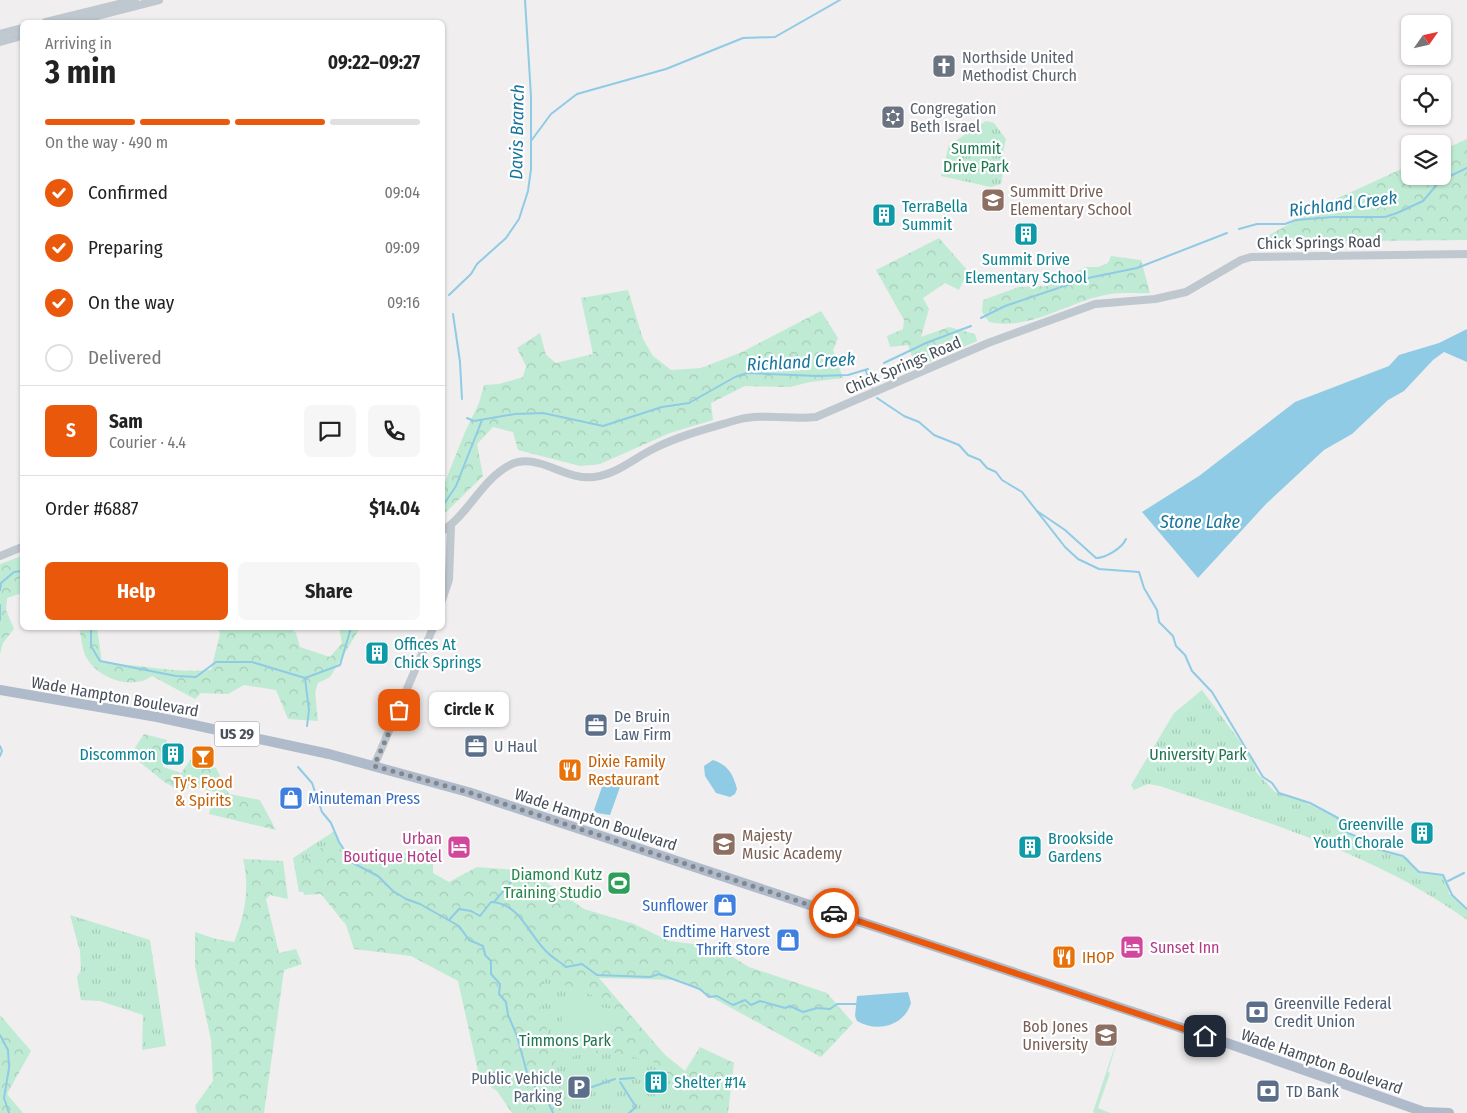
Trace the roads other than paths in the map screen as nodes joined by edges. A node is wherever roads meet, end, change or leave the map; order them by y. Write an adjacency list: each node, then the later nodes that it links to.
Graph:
1 (135, 0): 3 (street)
2 (159, 0): 4 (street)
3 (54, 20)
4 (81, 20)
5 (20, 29): 6 (street)
6 (0, 34)
7 (20, 37): 8 (street)
8 (0, 42)
9 (1467, 254): 10 (street, Chick Springs Road)
10 (450, 526): 11 (street, Chick Springs Road); 14 (street)
11 (445, 529)
12 (20, 549): 13 (street)
13 (0, 556)
14 (445, 590)
15 (432, 630): 17 (street)
16 (0, 690): 17 (main road, Wade Hampton Boulevard / US 29)
17 (374, 766): 18 (main road, Wade Hampton Boulevard / US 29)
18 (1426, 1112): 19 (main road, Wade Hampton Boulevard / US 29)
19 (1449, 1113)

